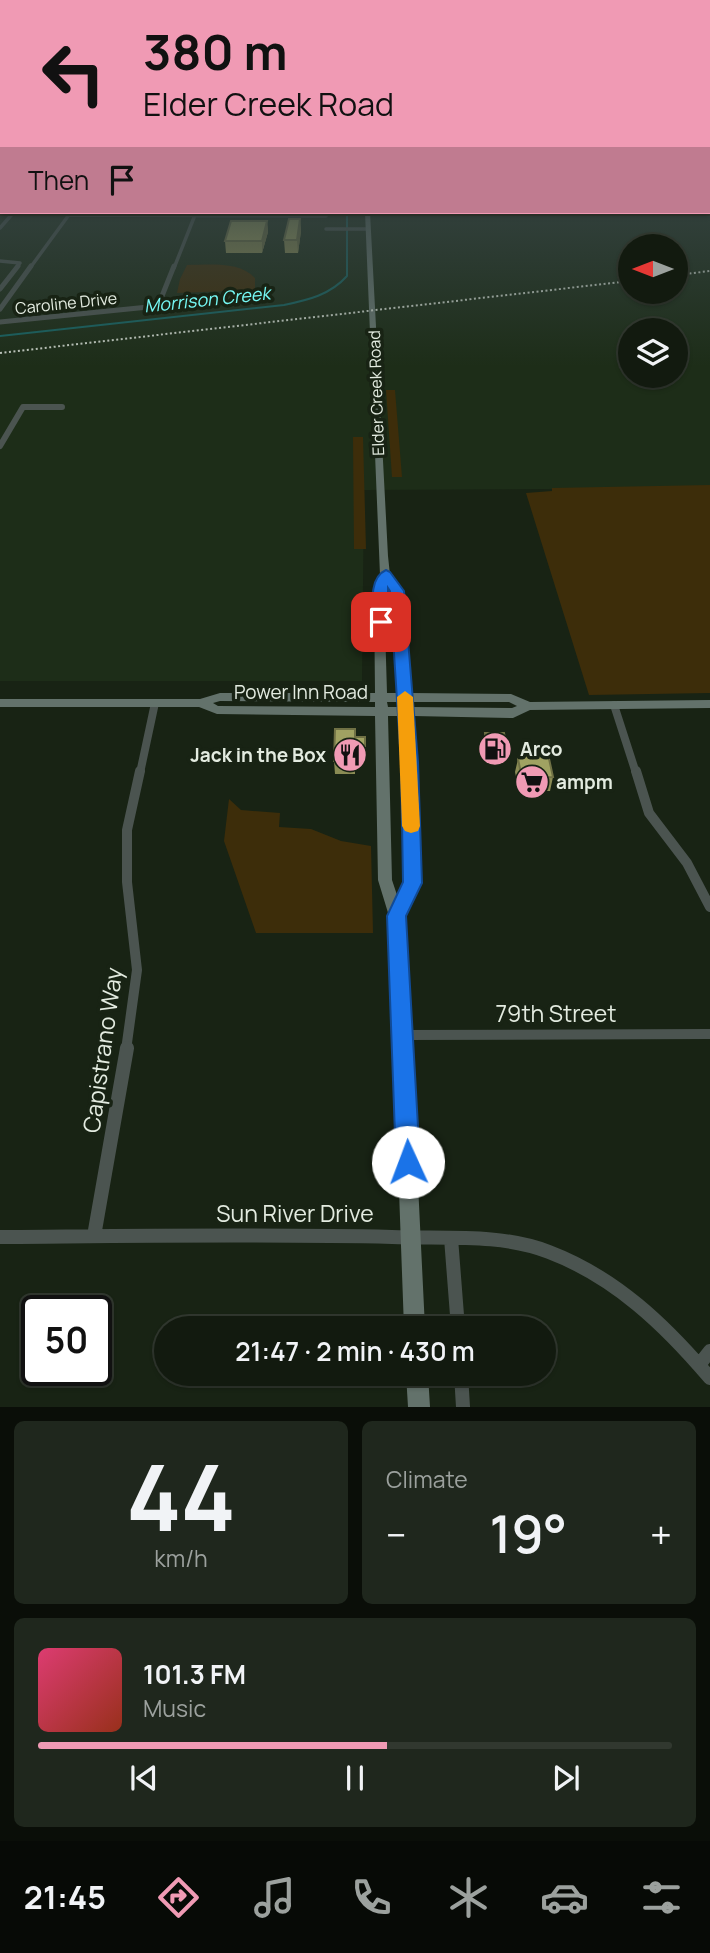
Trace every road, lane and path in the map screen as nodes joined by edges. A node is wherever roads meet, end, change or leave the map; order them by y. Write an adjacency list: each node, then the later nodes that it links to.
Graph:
1 (53, 235): 6 (street)
2 (187, 235): 7 (street, Caroline Drive)
3 (368, 235): 10 (street, Elder Creek Road)
4 (0, 261): 5 (street)
5 (0, 289)
6 (0, 309)
7 (0, 322)
8 (62, 407): 9 (street)
9 (0, 446)
10 (386, 575): 14 (main road, Elder Creek Road); 15 (main road, Elder Creek Road)
11 (0, 703): 12 (main road, Power Inn Road)
12 (155, 703): 14 (main road, Power Inn Road); 21 (street, Capistrano Way)
13 (710, 704): 16 (main road, Power Inn Road)
14 (383, 705): 15 (main road, Power Inn Road); 18 (main road, Elder Creek Road)
15 (406, 705): 16 (main road, Power Inn Road); 18 (main road, Elder Creek Road)
16 (614, 705): 17 (street)
17 (710, 907)
18 (397, 916): 20 (main road, Elder Creek Road)
19 (710, 1034): 20 (street, 79th Street)
20 (403, 1035): 23 (main road, Elder Creek Road)
21 (94, 1236): 22 (street, Sun River Drive); 23 (street, Sun River Drive)
22 (0, 1237)
23 (412, 1238): 24 (street, Sun River Drive); 25 (main road, Elder Creek Road)
24 (451, 1238): 26 (street); 28 (street, Sun River Drive)
25 (415, 1316)
26 (456, 1316)
27 (710, 1351): 28 (street)
28 (699, 1365): 29 (street, Sun River Drive)
29 (710, 1378)
30 (418, 1386): 32 (main road)
31 (462, 1386): 33 (street)
32 (419, 1407)
33 (463, 1407)

